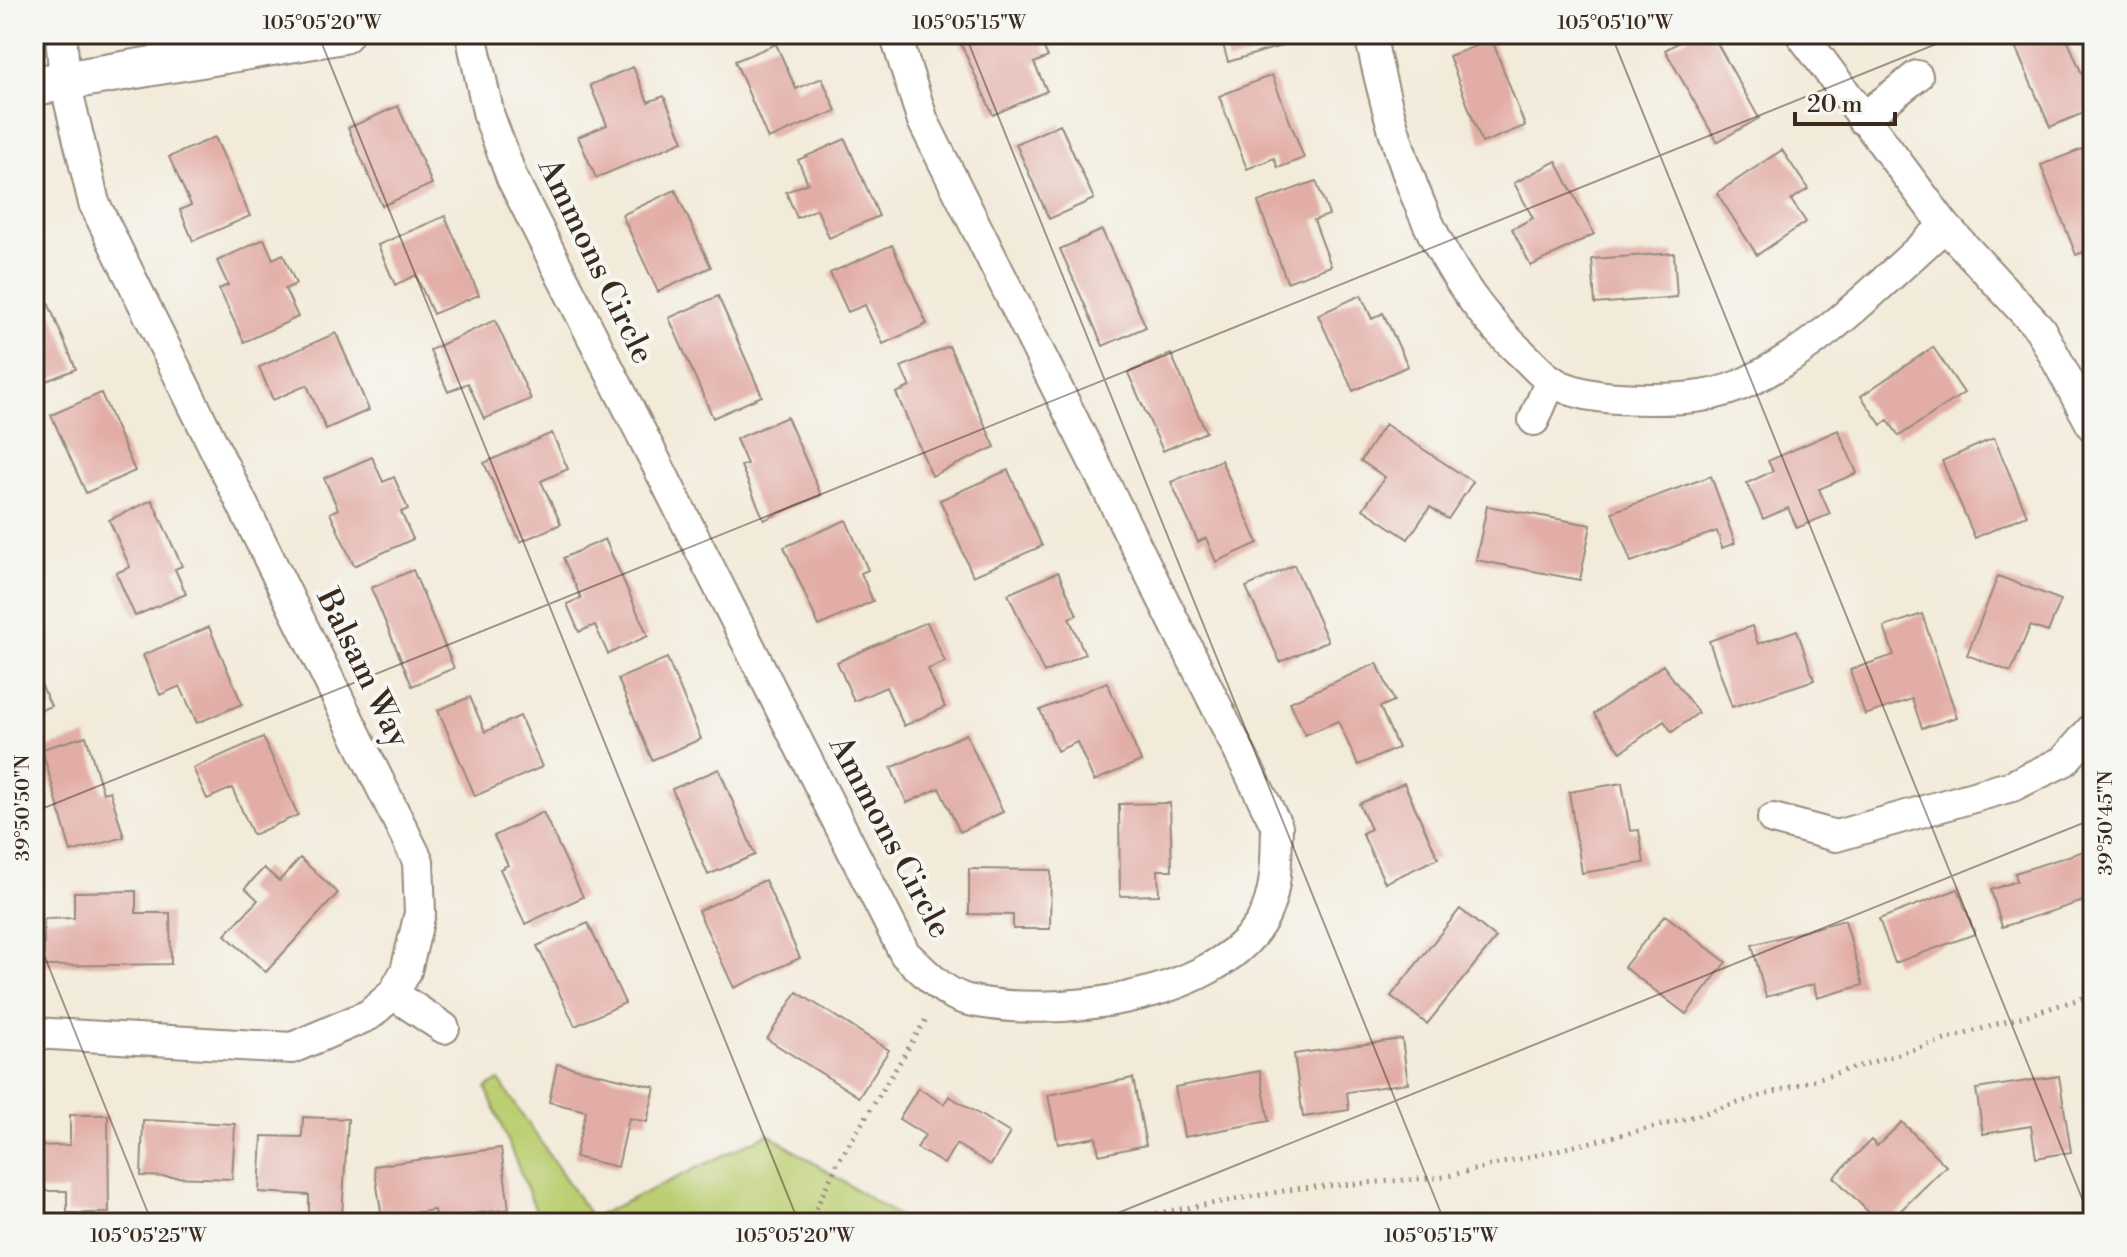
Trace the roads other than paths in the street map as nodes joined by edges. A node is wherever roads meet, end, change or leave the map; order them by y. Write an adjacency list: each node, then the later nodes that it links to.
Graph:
1 (61, 34): 8 (street, Balsam Way)
2 (343, 34): 8 (street)
3 (471, 34): 4 (street, Ammons Circle)
4 (895, 34)
5 (1370, 34): 11 (street)
6 (1801, 34): 9 (street)
7 (1917, 76): 9 (street)
8 (49, 84): 16 (street, Balsam Way)
9 (1862, 119): 10 (street)
10 (1945, 226): 11 (street); 13 (street)
11 (1551, 380): 12 (street)
12 (1534, 420)
13 (2093, 427)
14 (2093, 728): 15 (street)
15 (1773, 819)
16 (393, 994): 17 (street); 18 (street, Balsam Way)
17 (444, 1028)
18 (34, 1033)

